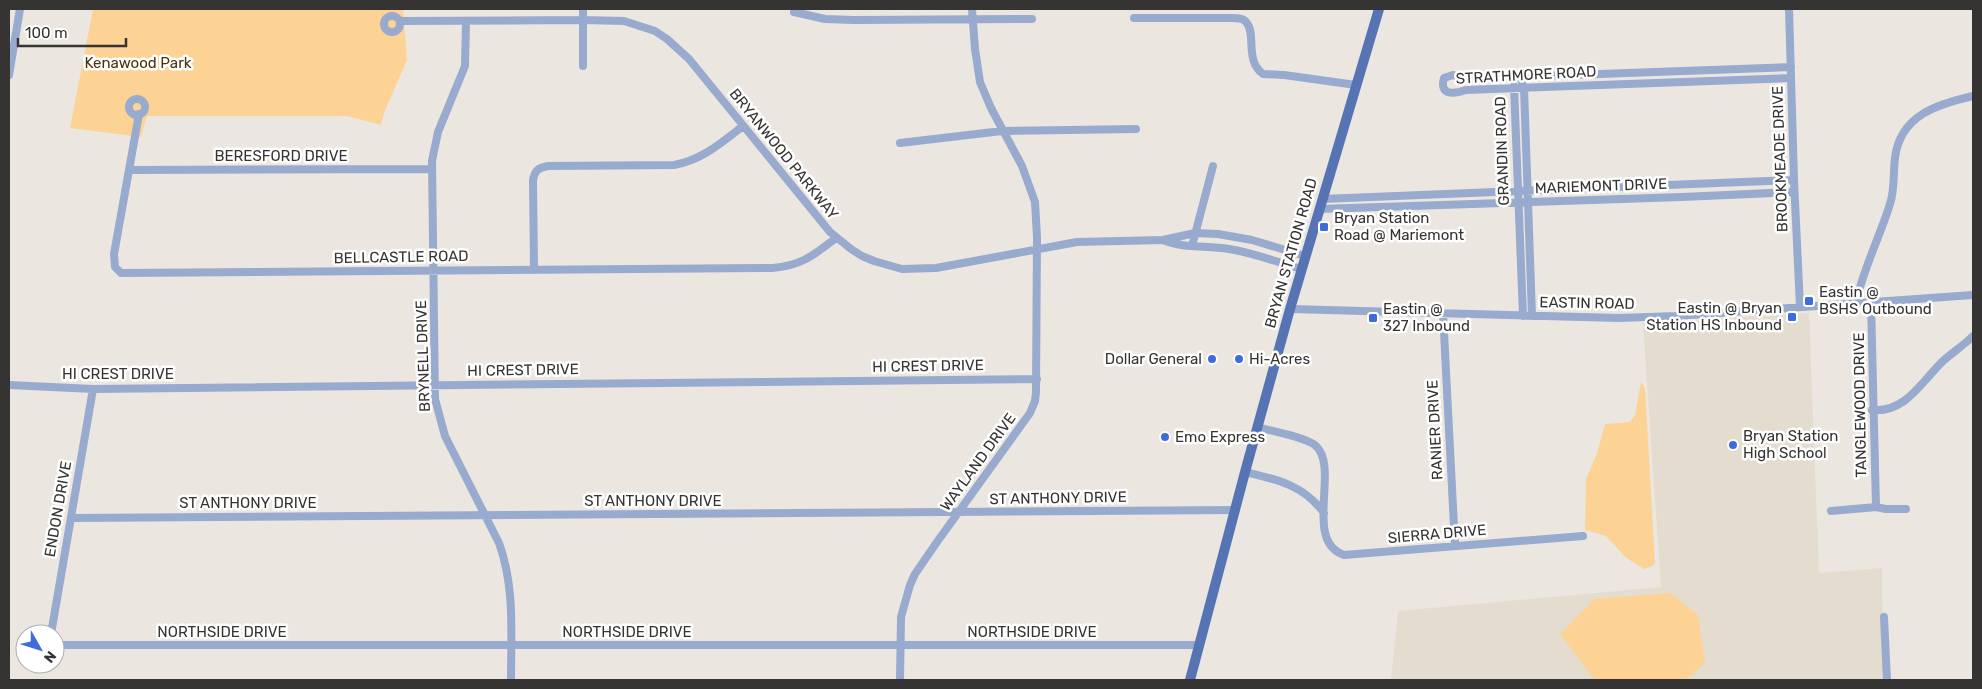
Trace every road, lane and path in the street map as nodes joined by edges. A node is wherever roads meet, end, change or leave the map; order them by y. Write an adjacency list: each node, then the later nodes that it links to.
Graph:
1 (20, 9): 8 (street)
2 (583, 9): 11 (street)
3 (972, 9): 12 (street, WAYLAND DRIVE)
4 (1379, 9): 20 (main road, BRYAN STATION ROAD)
5 (1789, 9): 16 (street, BROOKMEADE DRIVE)
6 (794, 12): 12 (street)
7 (9, 18): 8 (street)
8 (19, 18): 17 (street)
9 (1134, 18): 20 (street)
10 (1032, 19): 12 (street)
11 (583, 20): 14 (street, BRYANWOOD PARKWAY); 15 (street); 25 (street, BRYANWOOD PARKWAY)
12 (973, 20): 27 (street, WAYLAND DRIVE)
13 (400, 21): 14 (street, BRYANWOOD PARKWAY)
14 (466, 21): 30 (street, BRYNELL DRIVE)
15 (583, 66)
16 (1791, 67): 18 (street, STRATHMORE ROAD); 19 (street, BROOKMEADE DRIVE)
17 (9, 75)
18 (1518, 77): 21 (street, GRANDIN ROAD); 21 (street, STRATHMORE ROAD); 22 (street, GRANDIN ROAD)
19 (1791, 78): 22 (street, STRATHMORE ROAD); 32 (street, BROOKMEADE DRIVE)
20 (1356, 86): 40 (main road, BRYAN STATION ROAD)
21 (1513, 88): 22 (street, STRATHMORE ROAD); 35 (street, GRANDIN ROAD)
22 (1524, 88): 34 (street, GRANDIN ROAD)
23 (1973, 96): 50 (street)
24 (139, 114): 31 (street, BELLCASTLE ROAD)
25 (742, 126): 42 (street, BRYANWOOD PARKWAY); 48 (street)
26 (1136, 129): 27 (street)
27 (1002, 130): 28 (street); 45 (street, WAYLAND DRIVE)
28 (900, 144)
29 (1213, 166): 41 (street)
30 (432, 169): 31 (street, BERESFORD DRIVE); 49 (street, BRYNELL DRIVE)
31 (129, 170): 49 (street, BELLCASTLE ROAD)
32 (1794, 180): 33 (street, MARIEMONT DRIVE); 36 (street, BROOKMEADE DRIVE)
33 (1682, 186): 34 (street, MARIEMONT DRIVE); 37 (street)
34 (1528, 191): 35 (street, MARIEMONT DRIVE); 38 (street, GRANDIN ROAD)
35 (1518, 192): 39 (street, GRANDIN ROAD); 40 (street, MARIEMONT DRIVE)
36 (1794, 192): 37 (street, MARIEMONT DRIVE); 53 (street, BROOKMEADE DRIVE)
37 (1682, 197): 38 (street, MARIEMONT DRIVE)
38 (1529, 202): 39 (street, MARIEMONT DRIVE); 57 (street, GRANDIN ROAD)
39 (1518, 203): 40 (street, MARIEMONT DRIVE); 56 (street, GRANDIN ROAD)
40 (1321, 204): 46 (main road, BRYAN STATION ROAD)
41 (1195, 233): 43 (street, BRYANWOOD PARKWAY); 44 (street); 46 (street, BRYANWOOD PARKWAY)
42 (836, 238): 45 (street, BRYANWOOD PARKWAY); 48 (street, BELLCASTLE ROAD)
43 (1163, 240): 44 (street, BRYANWOOD PARKWAY); 45 (street, BRYANWOOD PARKWAY)
44 (1192, 246): 47 (street, BRYANWOOD PARKWAY)
45 (1037, 248): 59 (street, WAYLAND DRIVE)
46 (1305, 256): 47 (main road, BRYAN STATION ROAD)
47 (1301, 269): 54 (main road, BRYAN STATION ROAD)
48 (534, 270): 49 (street, BELLCASTLE ROAD)
49 (433, 271): 61 (street, BRYNELL DRIVE)
50 (1859, 291)
51 (1973, 295): 52 (street, EASTIN ROAD)
52 (1871, 303): 53 (street, EASTIN ROAD); 63 (street, TANGLEWOOD DRIVE)
53 (1800, 307): 57 (street, EASTIN ROAD)
54 (1290, 309): 55 (street, EASTIN ROAD); 64 (main road, BRYAN STATION ROAD)
55 (1443, 313): 56 (street, EASTIN ROAD); 75 (street, RANIER DRIVE)
56 (1523, 316): 57 (street, EASTIN ROAD)
57 (1532, 316)
58 (1973, 336): 63 (street)
59 (1037, 379): 61 (street, HI CREST DRIVE); 70 (street, WAYLAND DRIVE)
60 (9, 385): 62 (street, HI CREST DRIVE)
61 (434, 385): 62 (street, HI CREST DRIVE); 72 (street, BRYNELL DRIVE)
62 (93, 389): 73 (street, ENDON DRIVE)
63 (1872, 410): 66 (street, TANGLEWOOD DRIVE)
64 (1257, 427): 65 (main road, BRYAN STATION ROAD); 71 (street, SIERRA DRIVE)
65 (1244, 472): 68 (main road, BRYAN STATION ROAD); 71 (street)
66 (1876, 507): 67 (street); 69 (street)
67 (1906, 509)
68 (1235, 510): 70 (street, ST ANTHONY DRIVE); 80 (main road, BRYAN STATION ROAD)
69 (1831, 511)
70 (959, 513): 72 (street, ST ANTHONY DRIVE); 81 (street, WAYLAND DRIVE)
71 (1324, 513): 75 (street, SIERRA DRIVE)
72 (484, 515): 73 (street, ST ANTHONY DRIVE); 79 (street, BRYNELL DRIVE)
73 (71, 518): 77 (street, ENDON DRIVE)
74 (1583, 536): 75 (street, SIERRA DRIVE)
75 (1455, 546)
76 (1884, 618): 85 (street)
77 (53, 624)
78 (65, 645): 79 (street, NORTHSIDE DRIVE)
79 (511, 645): 81 (street, NORTHSIDE DRIVE); 82 (street, BRYNELL DRIVE)
80 (1200, 645): 81 (street, NORTHSIDE DRIVE); 84 (main road, BRYAN STATION ROAD)
81 (900, 646): 83 (street, WAYLAND DRIVE)
82 (511, 680)
83 (900, 680)
84 (1190, 680)
85 (1887, 680)

